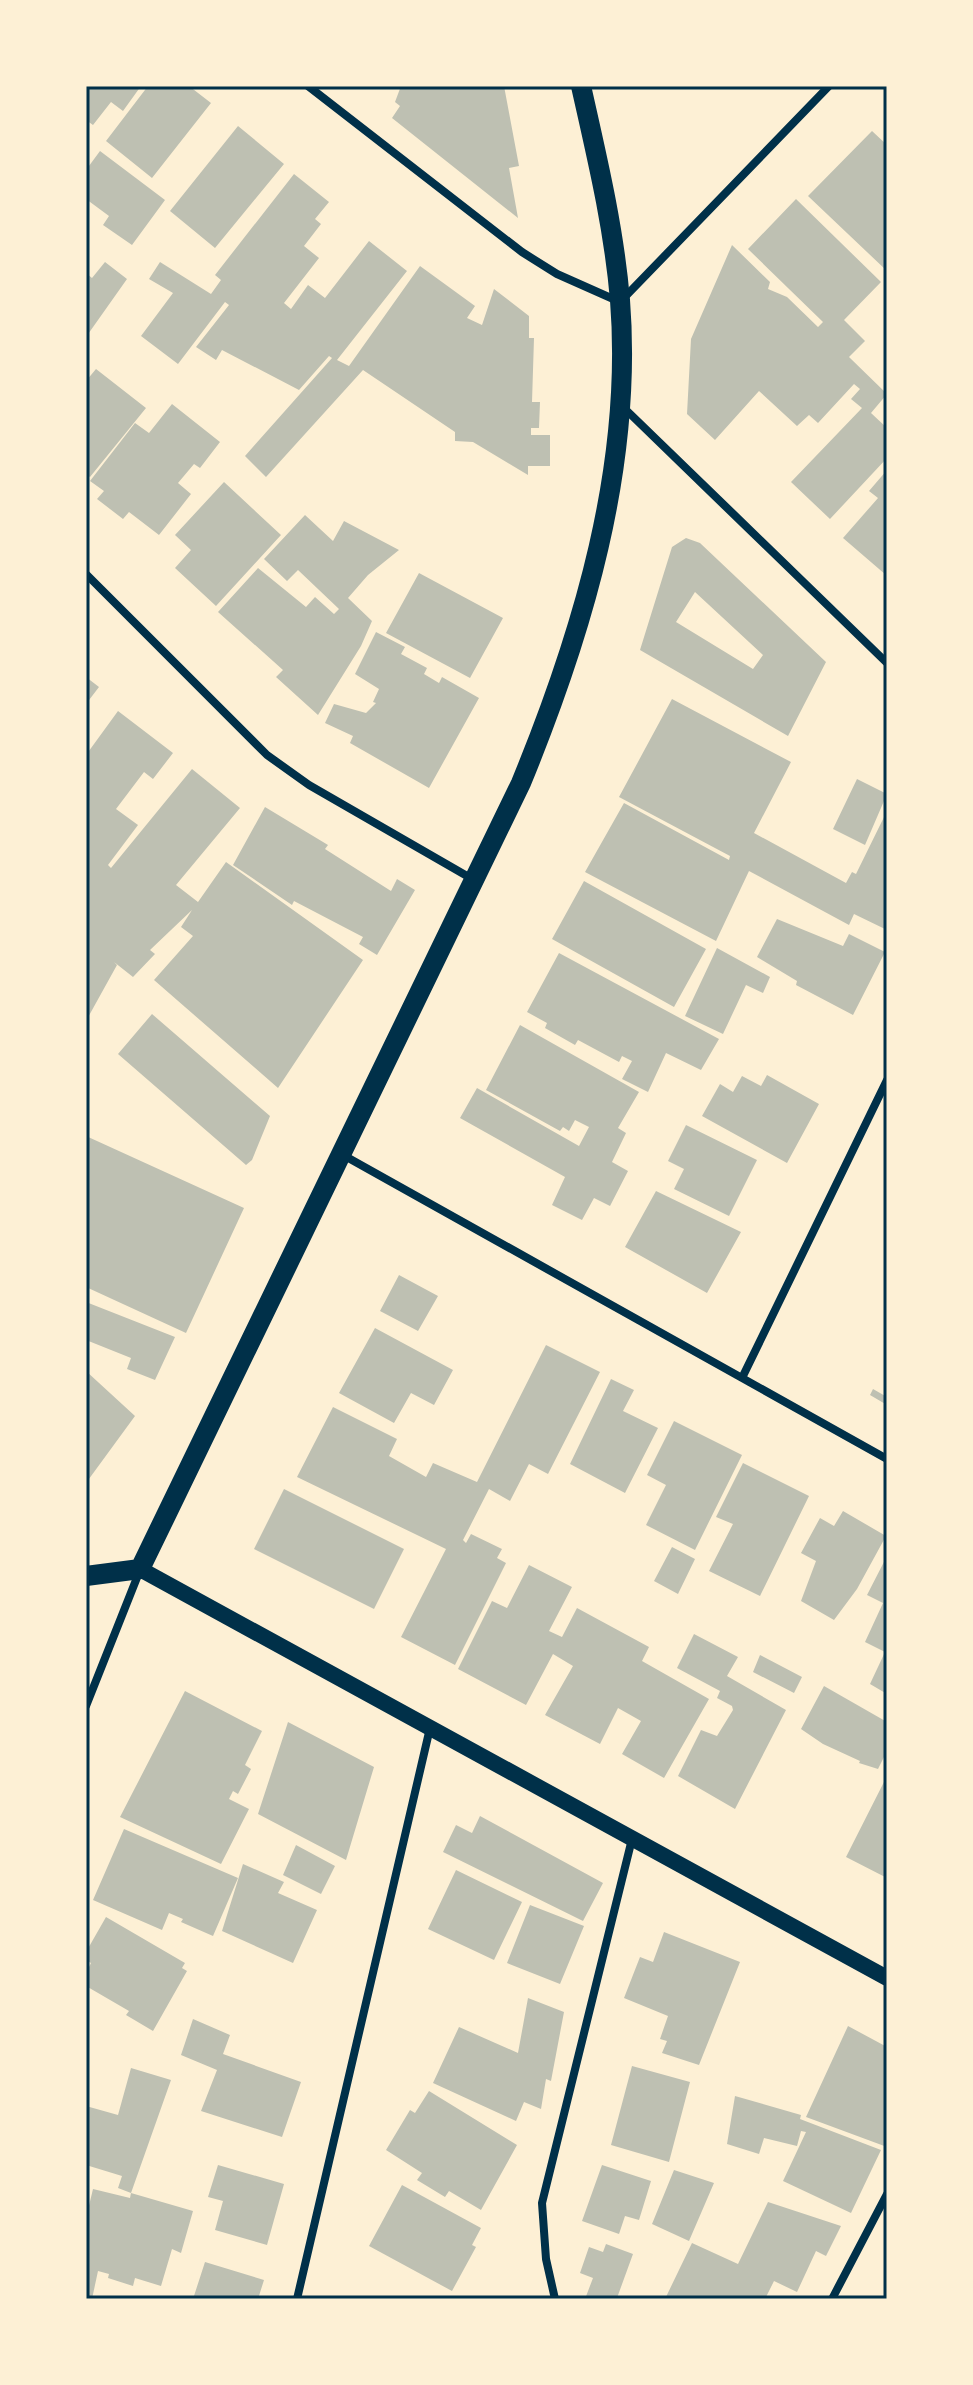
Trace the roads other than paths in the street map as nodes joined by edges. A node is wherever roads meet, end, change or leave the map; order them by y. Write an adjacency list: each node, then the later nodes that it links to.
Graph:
1 (308, 86): 4 (street)
2 (581, 86): 4 (main road)
3 (829, 86): 4 (street)
4 (620, 302): 5 (main road)
5 (619, 404): 7 (street); 8 (main road)
6 (86, 574): 8 (street)
7 (887, 663)
8 (474, 880): 10 (main road)
9 (887, 1080): 11 (street)
10 (341, 1154): 11 (street); 13 (main road)
11 (742, 1378): 12 (street)
12 (887, 1459)
13 (140, 1569): 14 (main road); 15 (street); 16 (main road)
14 (86, 1576)
15 (86, 1706)
16 (430, 1728): 17 (main road); 20 (street)
17 (632, 1838): 18 (main road); 21 (street)
18 (887, 1978)
19 (887, 2194): 22 (street)
20 (297, 2299)
21 (555, 2299)
22 (832, 2299)

